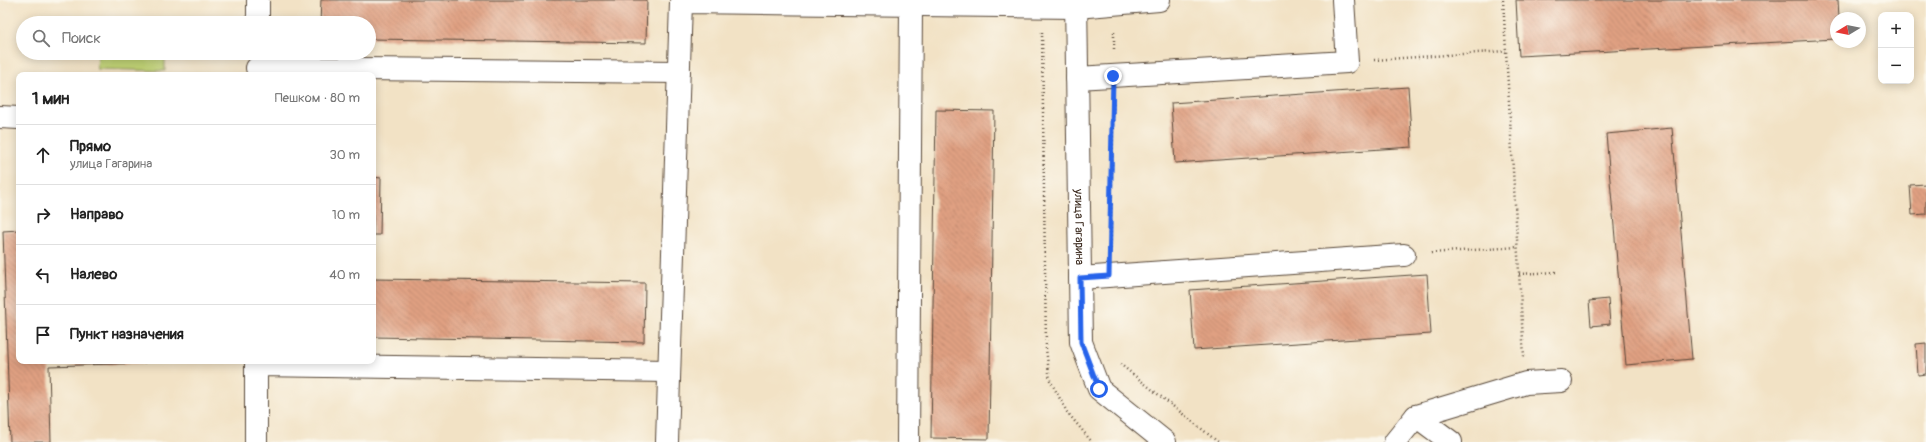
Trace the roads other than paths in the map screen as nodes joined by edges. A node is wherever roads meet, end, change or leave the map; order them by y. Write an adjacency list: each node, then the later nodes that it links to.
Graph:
1 (258, 0): 6 (street)
2 (1159, 0): 4 (street)
3 (1343, 0): 9 (street)
4 (1076, 3): 5 (street); 9 (street, улица Гагарина)
5 (911, 5): 8 (street); 19 (street)
6 (258, 16)
7 (258, 65): 8 (street)
8 (679, 72): 14 (street)
9 (1077, 78): 13 (street, улица Гагарина)
10 (0, 117): 11 (street)
11 (16, 118)
12 (1404, 255): 13 (street)
13 (1080, 278): 20 (street, улица Гагарина)
14 (669, 371): 17 (street); 18 (street)
15 (1561, 381): 16 (street)
16 (1416, 416): 21 (street); 22 (street)
17 (256, 442)
18 (667, 442)
19 (908, 442)
20 (1165, 442)
21 (1395, 442)
22 (1451, 442)

